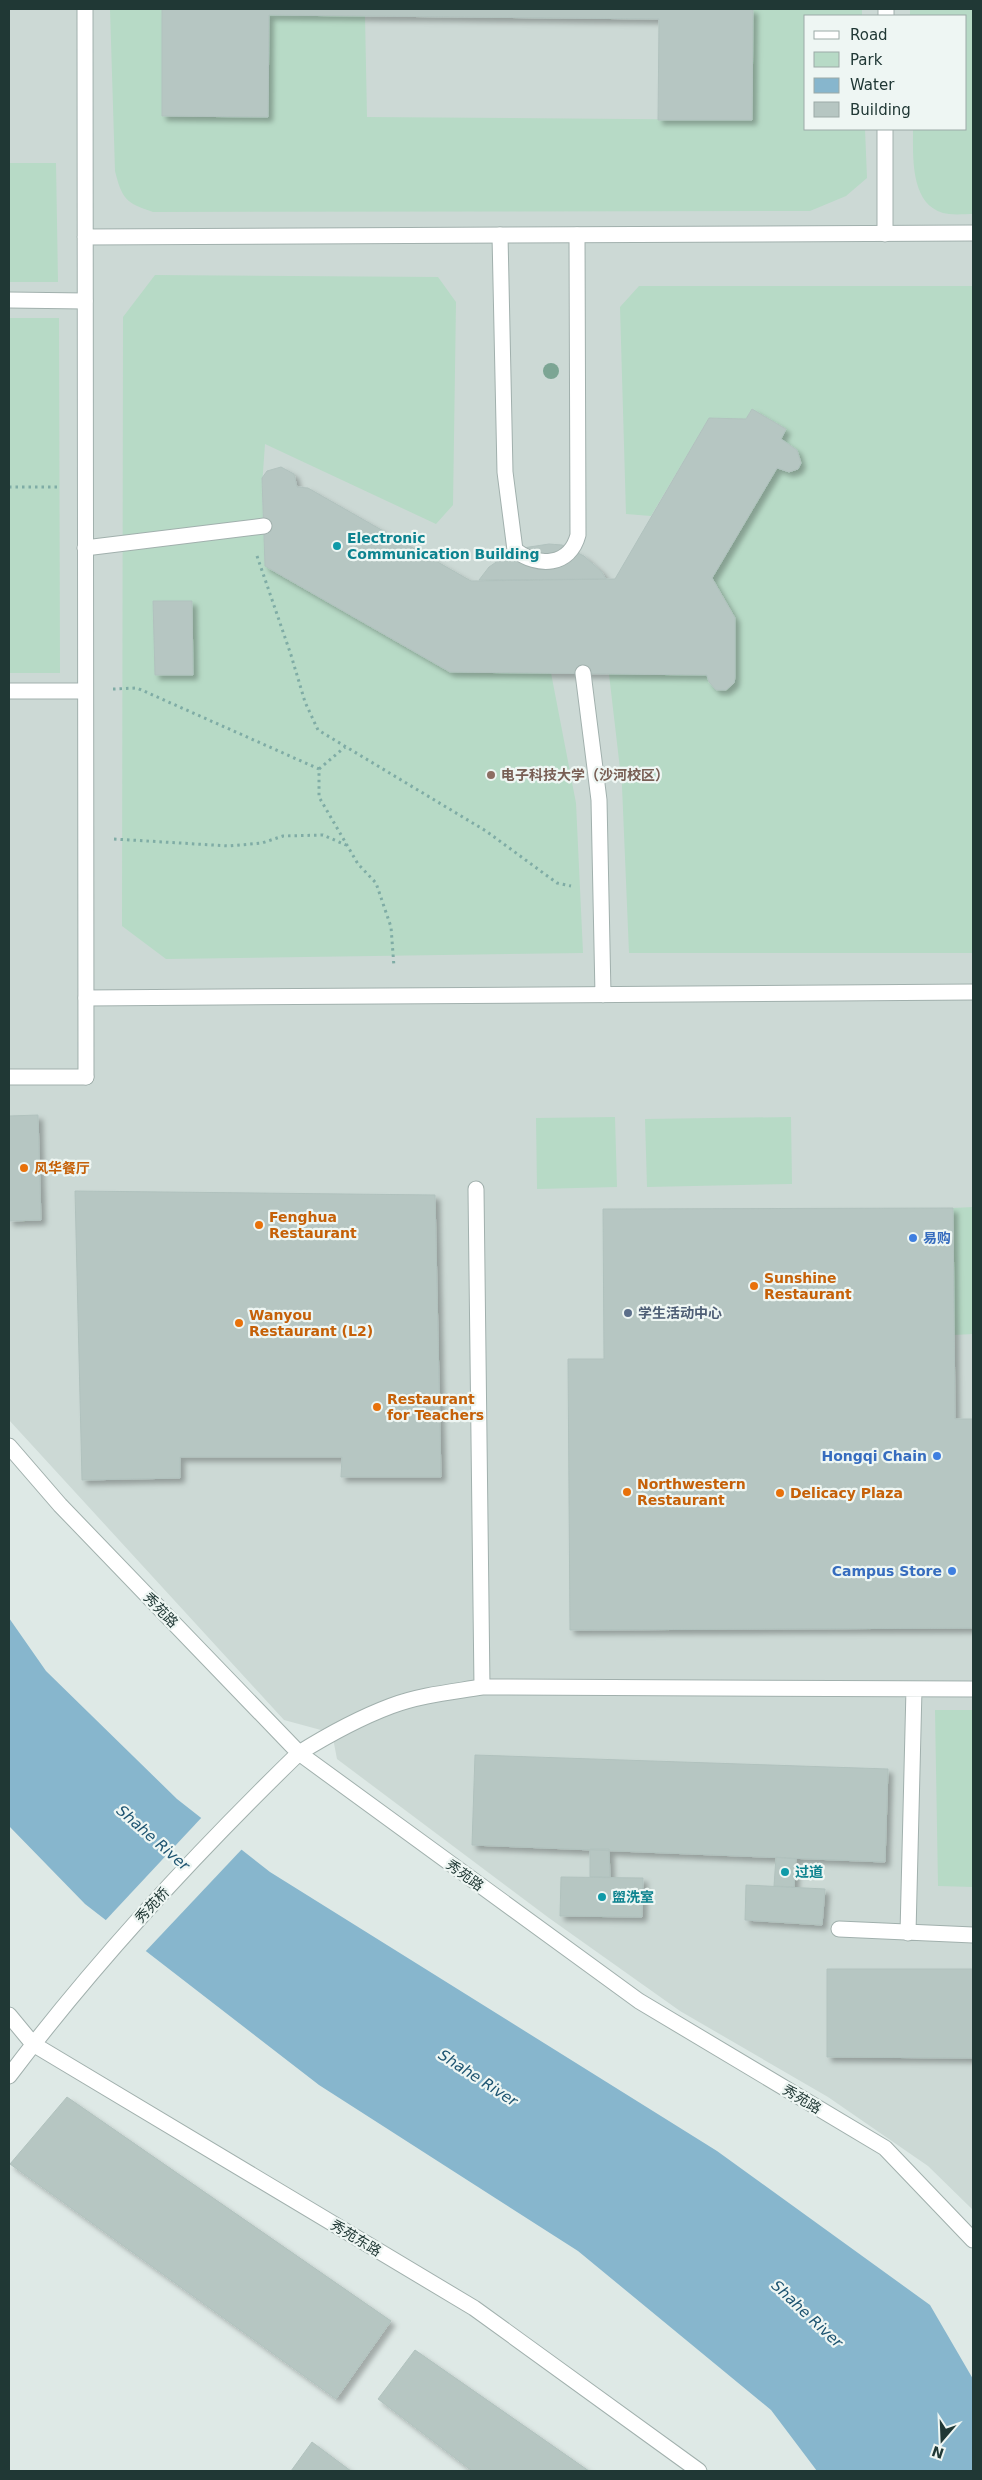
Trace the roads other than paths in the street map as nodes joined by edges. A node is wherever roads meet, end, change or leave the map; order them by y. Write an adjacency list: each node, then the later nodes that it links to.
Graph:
1 (85, 9): 7 (street)
2 (885, 130): 4 (street)
3 (973, 233): 4 (street)
4 (885, 234): 6 (street)
5 (500, 235): 6 (street); 6 (street); 7 (street)
6 (577, 235)
7 (85, 237): 9 (street)
8 (9, 300): 9 (street)
9 (85, 301): 11 (street)
10 (264, 526): 11 (street)
11 (85, 548): 14 (street)
12 (583, 673): 16 (street)
13 (9, 691): 14 (street)
14 (85, 691): 17 (street)
15 (973, 992): 16 (street)
16 (603, 995): 17 (street)
17 (86, 998): 18 (street)
18 (9, 1077)
19 (476, 1189): 21 (street)
20 (9, 1446): 24 (street, 秀苑路)
21 (482, 1687): 22 (street, 秀苑桥); 24 (street, 秀苑桥)
22 (914, 1689): 23 (street, 秀苑桥); 26 (street)
23 (973, 1690)
24 (298, 1752): 29 (street, 秀苑桥); 31 (street, 秀苑路)
25 (839, 1929): 26 (street)
26 (908, 1933): 27 (street)
27 (973, 1935)
28 (9, 2015): 29 (street, 秀苑东路)
29 (33, 2044): 30 (street, 秀苑桥); 32 (street, 秀苑东路)
30 (9, 2076)
31 (973, 2240)
32 (698, 2471)

